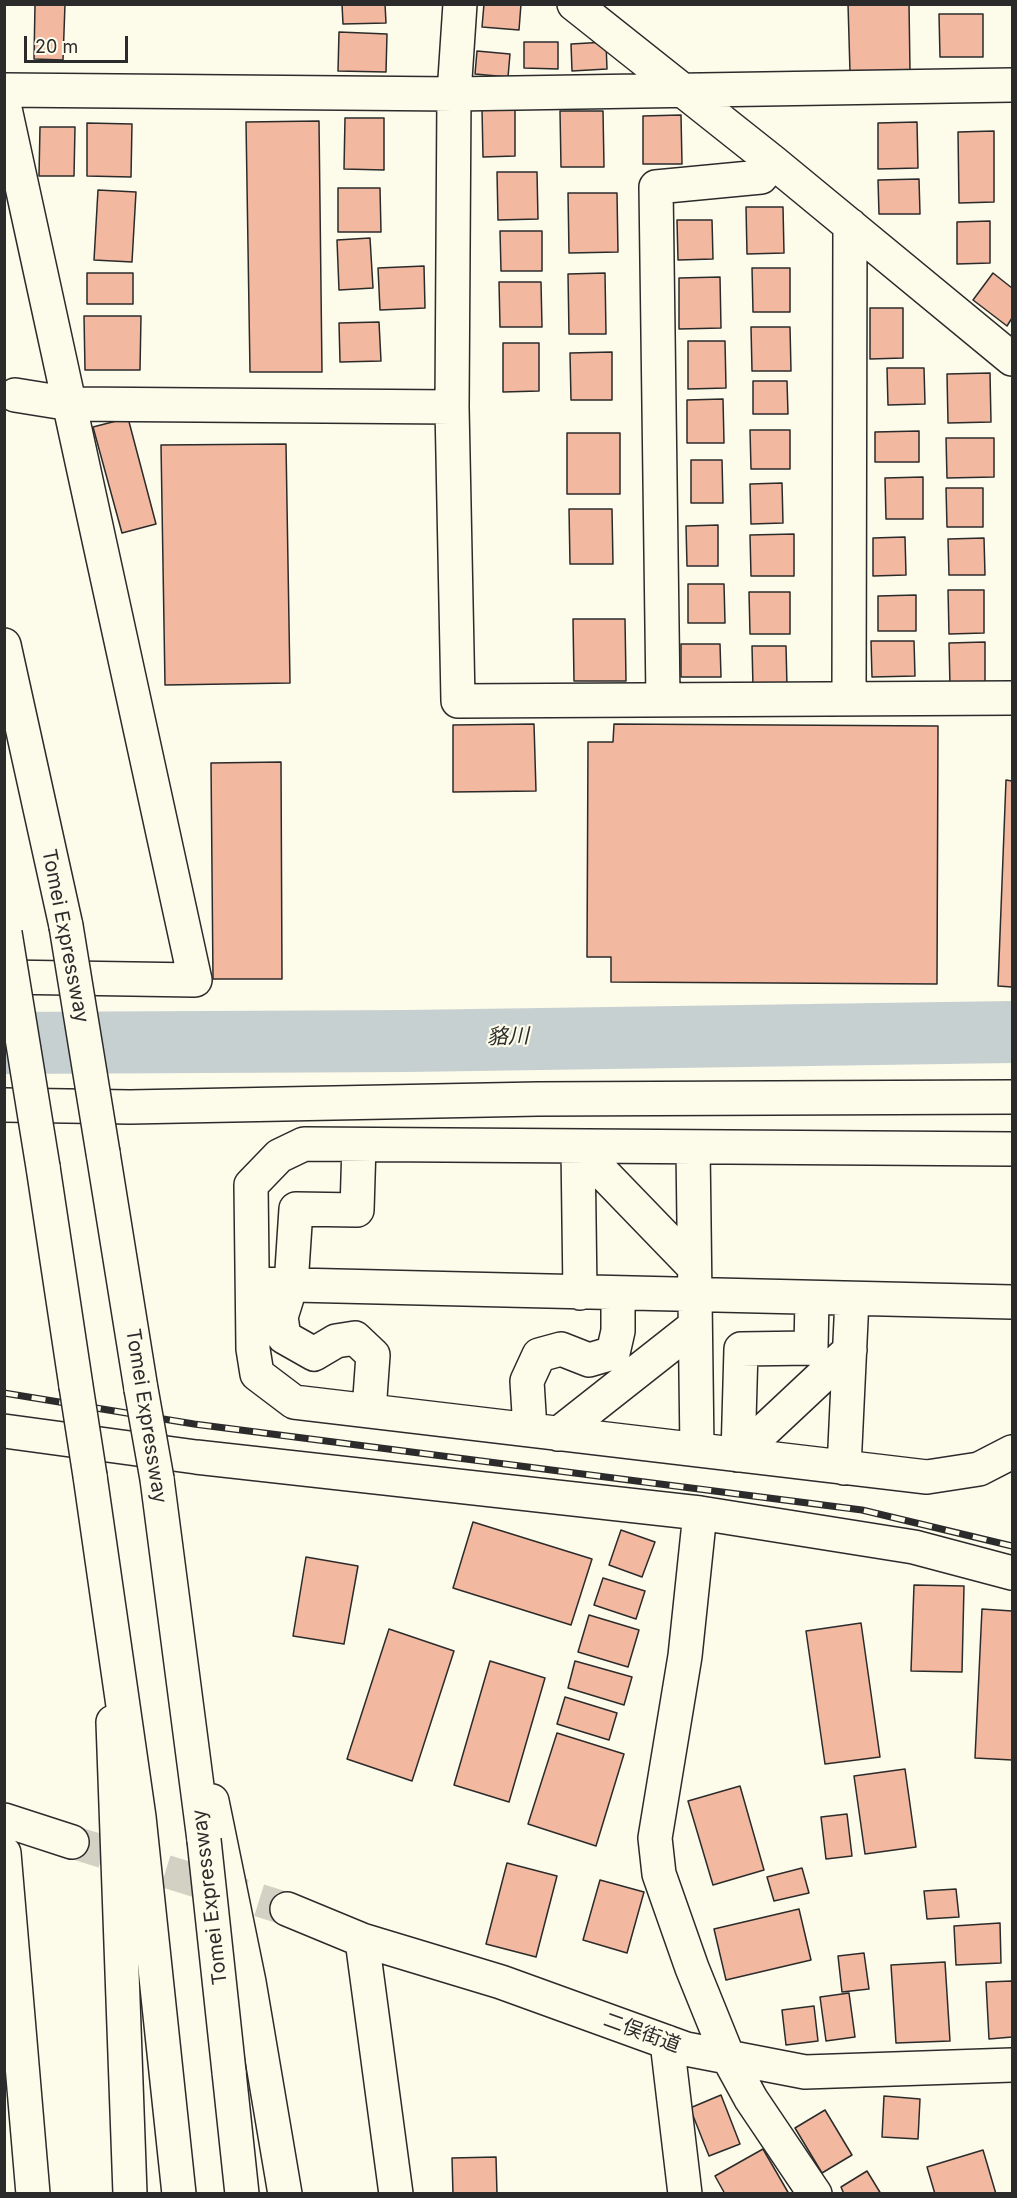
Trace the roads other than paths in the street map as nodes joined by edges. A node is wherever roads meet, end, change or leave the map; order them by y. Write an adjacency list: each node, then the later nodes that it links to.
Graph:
1 (460, 4): 6 (main road)
2 (574, 4): 4 (main road)
3 (1012, 85): 4 (main road)
4 (680, 89): 6 (main road); 8 (main road)
5 (4, 90): 6 (main road)
6 (454, 94): 13 (main road)
7 (4, 104): 12 (main road)
8 (773, 162): 9 (main road); 17 (main road)
9 (850, 225): 10 (main road); 15 (main road)
10 (1012, 359)
11 (15, 395): 12 (main road)
12 (71, 404): 13 (main road); 19 (main road)
13 (452, 406): 17 (main road)
14 (4, 645): 44 (main road, Tomei Expressway, bridge)
15 (849, 698): 16 (main road); 17 (main road)
16 (1012, 698)
17 (663, 699)
18 (5, 932): 45 (main road, bridge)
19 (4, 977)
20 (1012, 1097): 21 (main road)
21 (4, 1105)
22 (359, 1145): 23 (main road); 26 (main road); 27 (main road)
23 (578, 1147): 24 (main road); 28 (main road); 30 (main road)
24 (693, 1148): 25 (main road); 30 (main road)
25 (1012, 1149)
26 (253, 1284): 27 (main road); 35 (main road)
27 (291, 1286): 28 (main road); 35 (main road)
28 (580, 1293): 29 (main road)
29 (618, 1294): 30 (main road); 37 (main road)
30 (695, 1296): 31 (main road); 37 (main road); 38 (main road)
31 (812, 1298): 32 (main road); 40 (main road)
32 (852, 1299): 33 (main road); 34 (main road)
33 (1012, 1302)
34 (850, 1350): 40 (main road); 41 (main road)
35 (369, 1411): 37 (main road)
36 (4, 1431): 42 (main road)
37 (544, 1432): 38 (main road)
38 (697, 1450): 40 (main road)
39 (1012, 1452): 41 (main road)
40 (738, 1455): 41 (main road)
41 (844, 1468)
42 (700, 1513): 43 (main road); 52 (main road)
43 (1012, 1573)
44 (174, 1614): 57 (main road, Tomei Expressway, bridge); 58 (main road)
45 (110, 1623): 55 (main road); 56 (main road)
46 (4, 1820): 47 (main road)
47 (72, 1842)
48 (4, 1853): 54 (main road)
49 (287, 1910): 50 (main road, 二俣街道)
50 (362, 1940): 51 (main road, 二俣街道); 59 (main road)
51 (667, 2042): 52 (main road, 二俣街道); 60 (main road)
52 (728, 2057): 53 (main road, 二俣街道); 61 (main road)
53 (1012, 2065)
54 (33, 2193)
55 (130, 2193)
56 (179, 2193)
57 (242, 2193)
58 (285, 2193)
59 (396, 2193)
60 (685, 2193)
61 (815, 2193)

